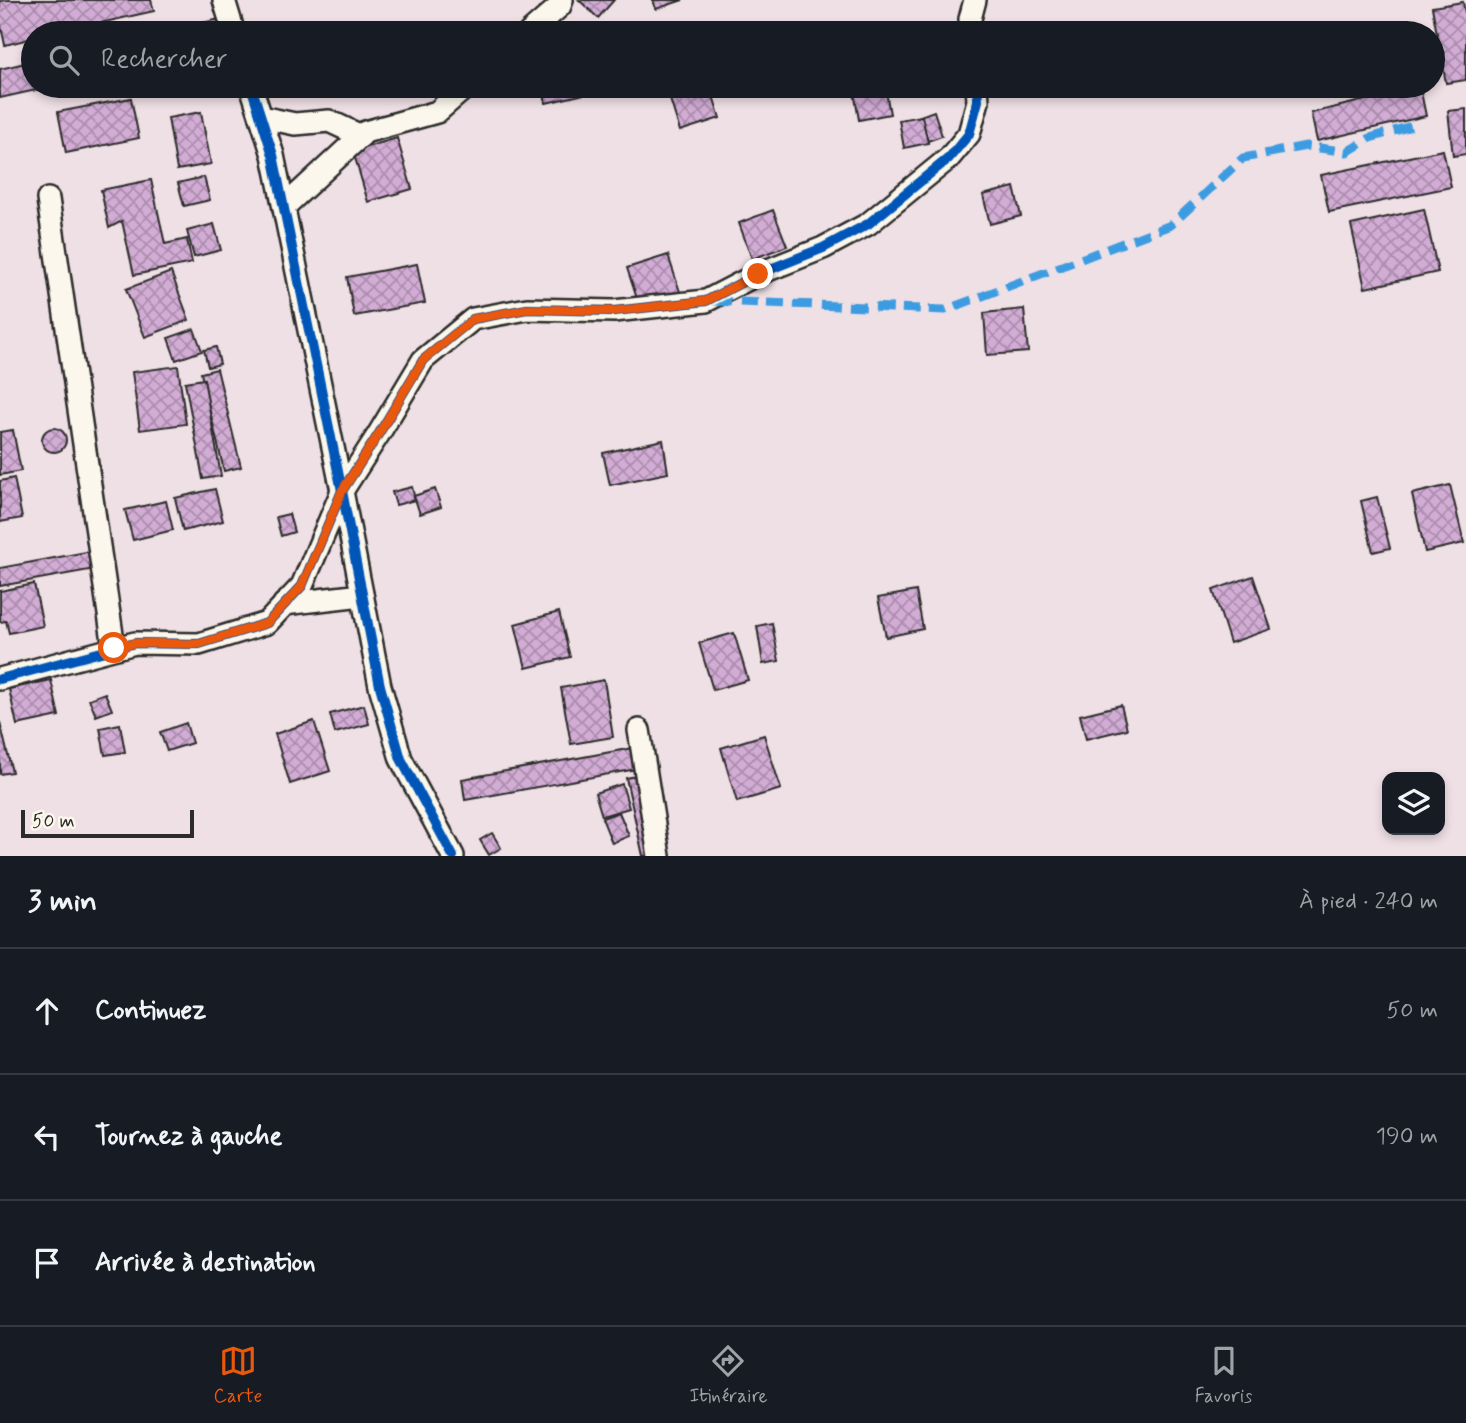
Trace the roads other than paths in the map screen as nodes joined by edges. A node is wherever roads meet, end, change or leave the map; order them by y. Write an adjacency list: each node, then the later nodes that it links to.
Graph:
1 (224, 0): 4 (street)
2 (562, 0): 5 (street)
3 (975, 0): 6 (street)
4 (230, 21)
5 (542, 21)
6 (970, 21)
7 (255, 98): 10 (street)
8 (453, 98): 11 (street)
9 (978, 98): 14 (street)
10 (261, 117): 11 (street); 13 (street)
11 (361, 136): 13 (street)
12 (48, 200): 17 (street)
13 (284, 207): 14 (street)
14 (342, 491): 15 (street); 16 (street)
15 (362, 595): 16 (street); 20 (street)
16 (284, 604): 17 (street)
17 (114, 648): 18 (street)
18 (0, 679)
19 (639, 730): 21 (street)
20 (453, 856)
21 (659, 856)

